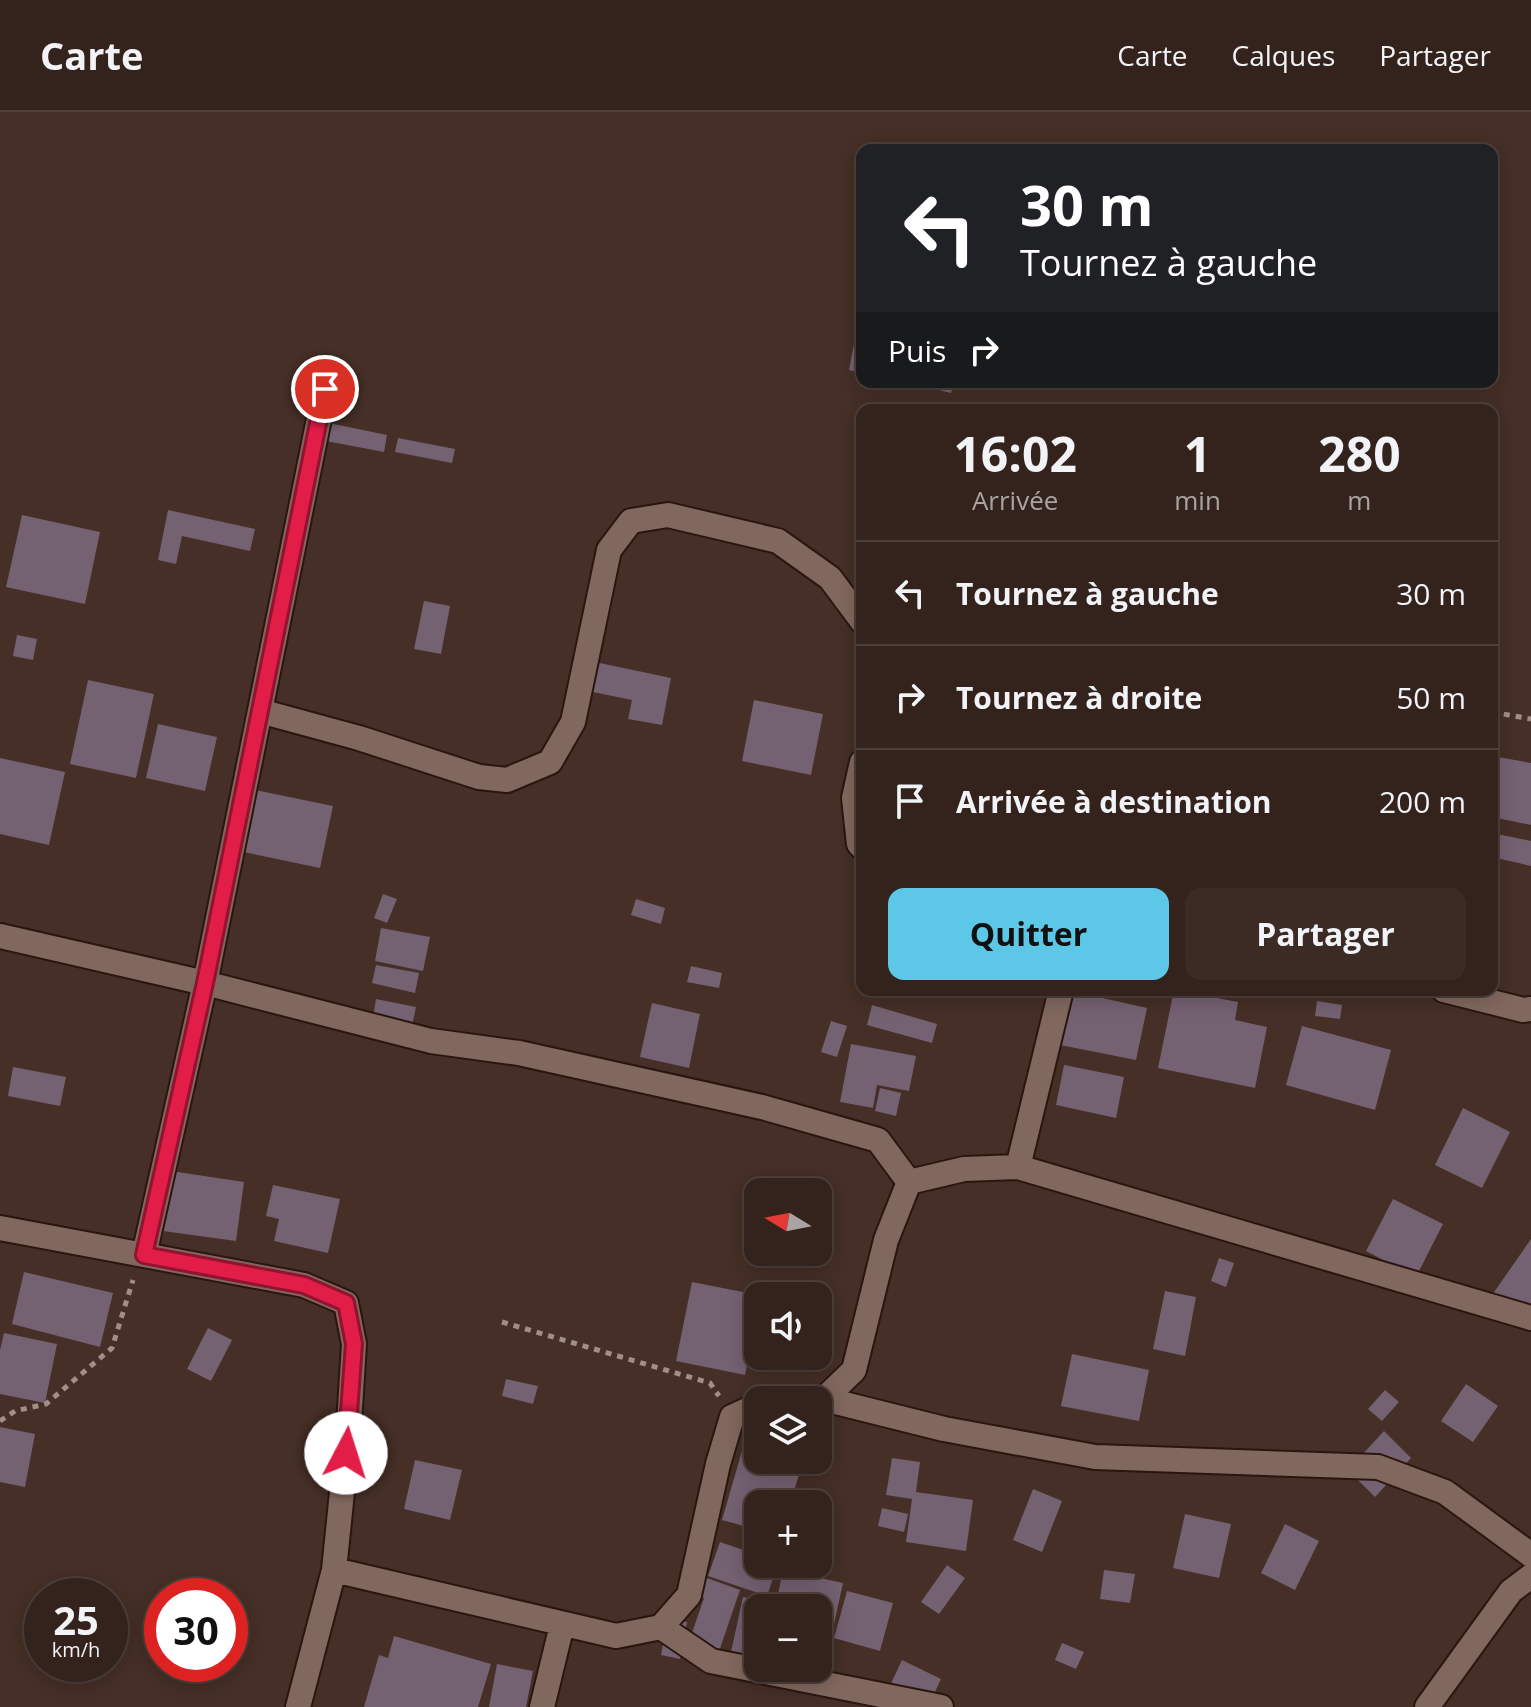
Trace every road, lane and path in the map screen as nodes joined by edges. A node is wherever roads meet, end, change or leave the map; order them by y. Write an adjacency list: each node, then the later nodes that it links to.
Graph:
1 (325, 389): 3 (street)
2 (856, 613): 3 (street)
3 (260, 711): 9 (street)
4 (1498, 713): 5 (path)
5 (1531, 719)
6 (856, 789): 7 (street)
7 (856, 816)
8 (0, 936): 9 (street)
9 (205, 983): 14 (street); 16 (street)
10 (1060, 996): 13 (street)
11 (1468, 996): 12 (street)
12 (1531, 1009)
13 (1018, 1167): 14 (street); 17 (street)
14 (909, 1182): 19 (street)
15 (0, 1228): 16 (street)
16 (144, 1255): 23 (path); 25 (street)
17 (1531, 1318)
18 (502, 1322): 22 (path)
19 (832, 1391)
20 (832, 1401): 24 (street)
21 (744, 1411): 22 (street)
22 (732, 1417): 28 (street)
23 (0, 1421)
24 (1531, 1555)
25 (334, 1570): 27 (street); 29 (street)
26 (1531, 1576): 32 (street)
27 (562, 1625): 28 (street); 30 (street)
28 (661, 1627): 31 (street)
29 (298, 1707)
30 (542, 1707)
31 (941, 1707)
32 (1427, 1707)

